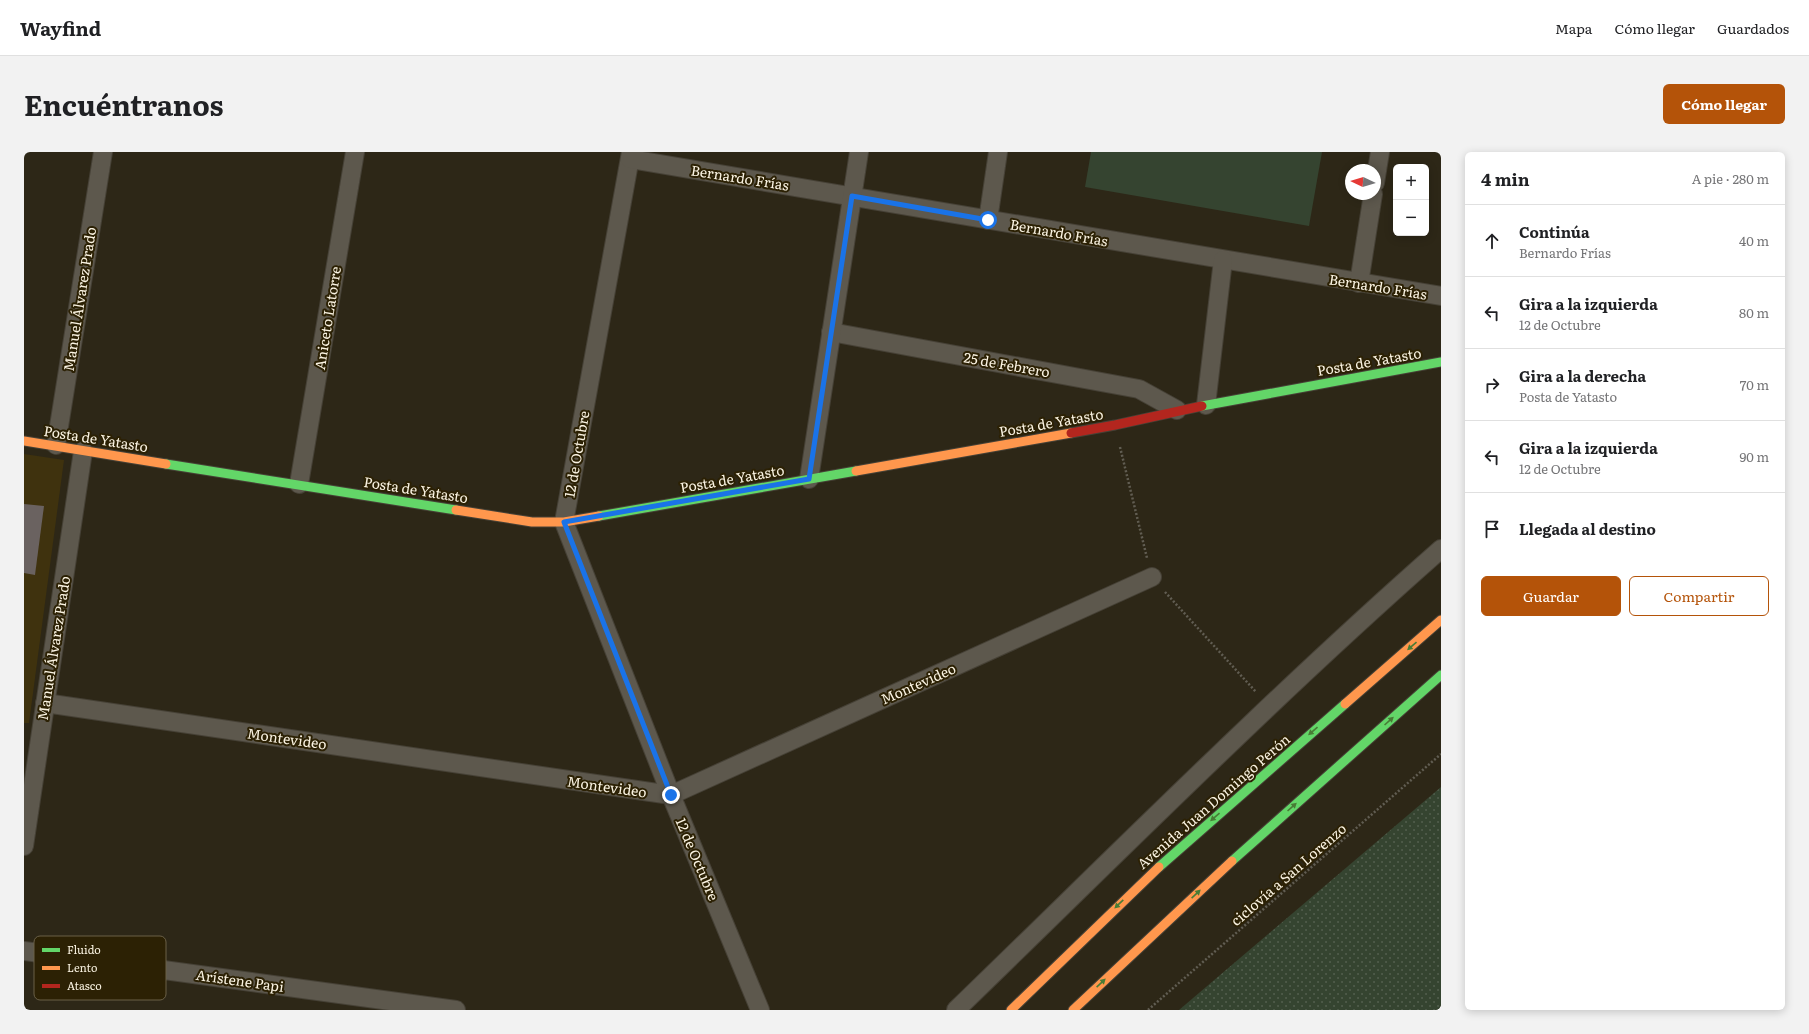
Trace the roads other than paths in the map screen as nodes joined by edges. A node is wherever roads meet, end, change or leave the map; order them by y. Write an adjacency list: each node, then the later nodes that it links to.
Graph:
1 (103, 152): 19 (street, Manuel Álvarez Prado)
2 (355, 152): 22 (street, Aniceto Latorre)
3 (859, 152): 8 (street)
4 (998, 152): 10 (street)
5 (1380, 152): 7 (street)
6 (630, 156): 8 (street, Bernardo Frías); 23 (street, 12 de Octubre)
7 (1378, 164)
8 (852, 196): 10 (street, Bernardo Frías); 14 (street)
9 (1372, 200): 12 (street)
10 (988, 220): 11 (street, Bernardo Frías)
11 (1223, 260): 12 (street, Bernardo Frías); 16 (street)
12 (1359, 283): 13 (street, Bernardo Frías)
13 (1441, 296)
14 (831, 332): 17 (street, 25 de Febrero); 21 (street)
15 (1441, 362): 16 (street, Posta de Yatasto)
16 (1206, 405): 17 (street, Posta de Yatasto)
17 (1177, 410): 21 (street, Posta de Yatasto)
18 (24, 441): 19 (street, Posta de Yatasto)
19 (56, 445): 20 (street, Posta de Yatasto)
20 (83, 451): 22 (street, Posta de Yatasto); 28 (street, Manuel Álvarez Prado)
21 (809, 479): 23 (street, Posta de Yatasto)
22 (299, 484): 23 (street, Posta de Yatasto)
23 (564, 522): 29 (street, 12 de Octubre)
24 (1441, 549): 36 (street)
25 (1152, 577): 29 (street, Montevideo)
26 (1441, 620): 37 (street, Avenida Juan Domingo Perón, one-way to 37)
27 (1441, 675): 38 (street, one-way to 27)
28 (45, 703): 29 (street, Montevideo); 30 (street, Manuel Álvarez Prado)
29 (671, 795): 35 (street, 12 de Octubre)
30 (24, 846)
31 (24, 951): 32 (street, Arístene Papi)
32 (34, 952)
33 (166, 970): 34 (street, Arístene Papi)
34 (456, 1010)
35 (760, 1010)
36 (956, 1010)
37 (1011, 1010)
38 (1073, 1010)

